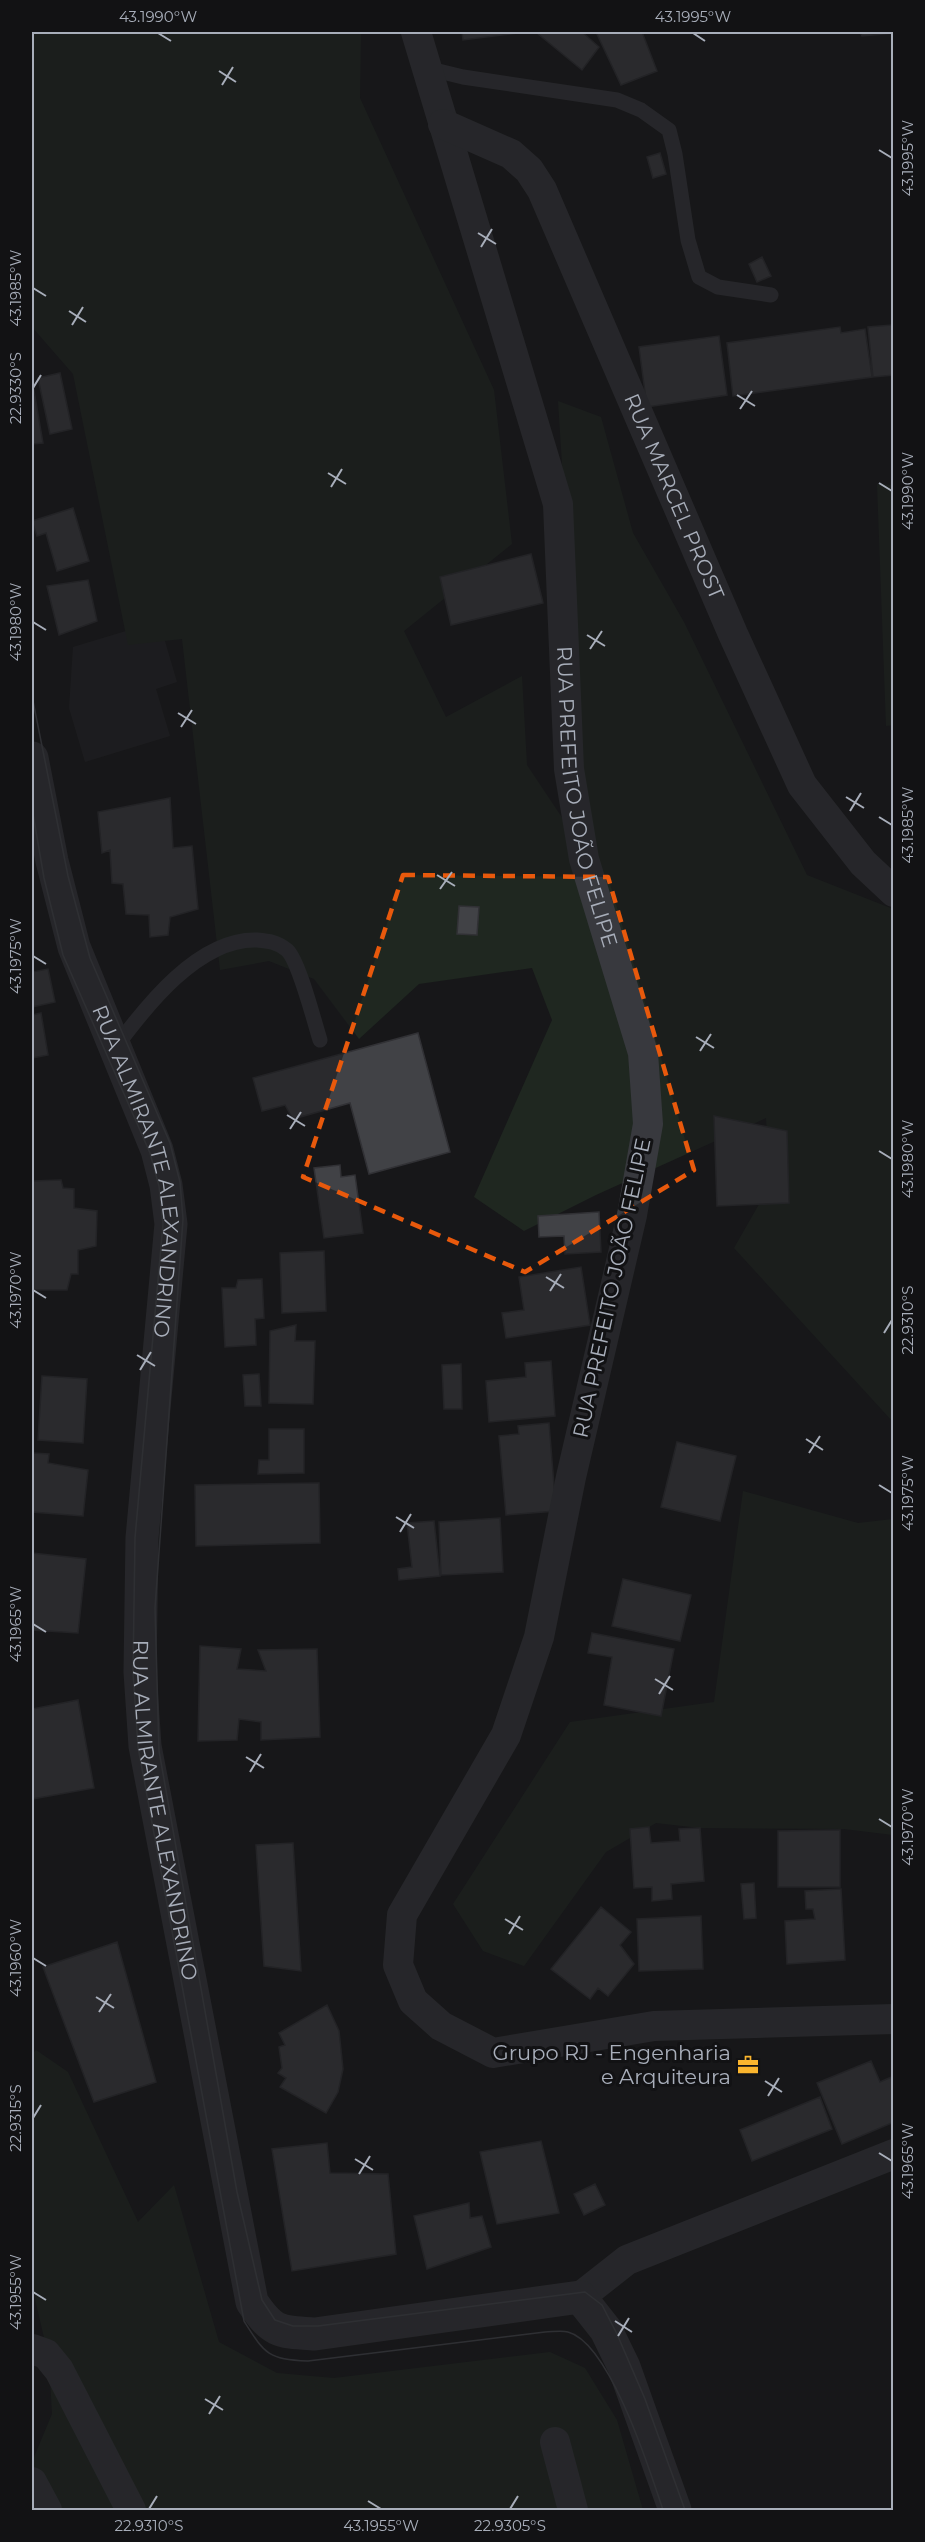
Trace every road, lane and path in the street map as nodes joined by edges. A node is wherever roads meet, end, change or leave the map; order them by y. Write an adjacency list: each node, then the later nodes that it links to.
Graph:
1 (416, 32): 2 (street, RUA PREFEITO JOÃO FELIPE)
2 (426, 68): 3 (street, RUA PREFEITO JOÃO FELIPE); 4 (lane)
3 (443, 124): 6 (street, RUA MARCEL PROST); 9 (street, RUA PREFEITO JOÃO FELIPE)
4 (771, 295)
5 (32, 758): 8 (street, RUA ALMIRANTE ALEXANDRINO)
6 (894, 892)
7 (320, 1040): 8 (lane)
8 (115, 1048): 11 (street, RUA ALMIRANTE ALEXANDRINO)
9 (894, 2019)
10 (894, 2154): 11 (street)
11 (580, 2297): 18 (street)
12 (32, 2349): 16 (street)
13 (555, 2442): 17 (street)
14 (32, 2482): 15 (street)
15 (47, 2511)
16 (131, 2511)
17 (573, 2511)
18 (675, 2511)

